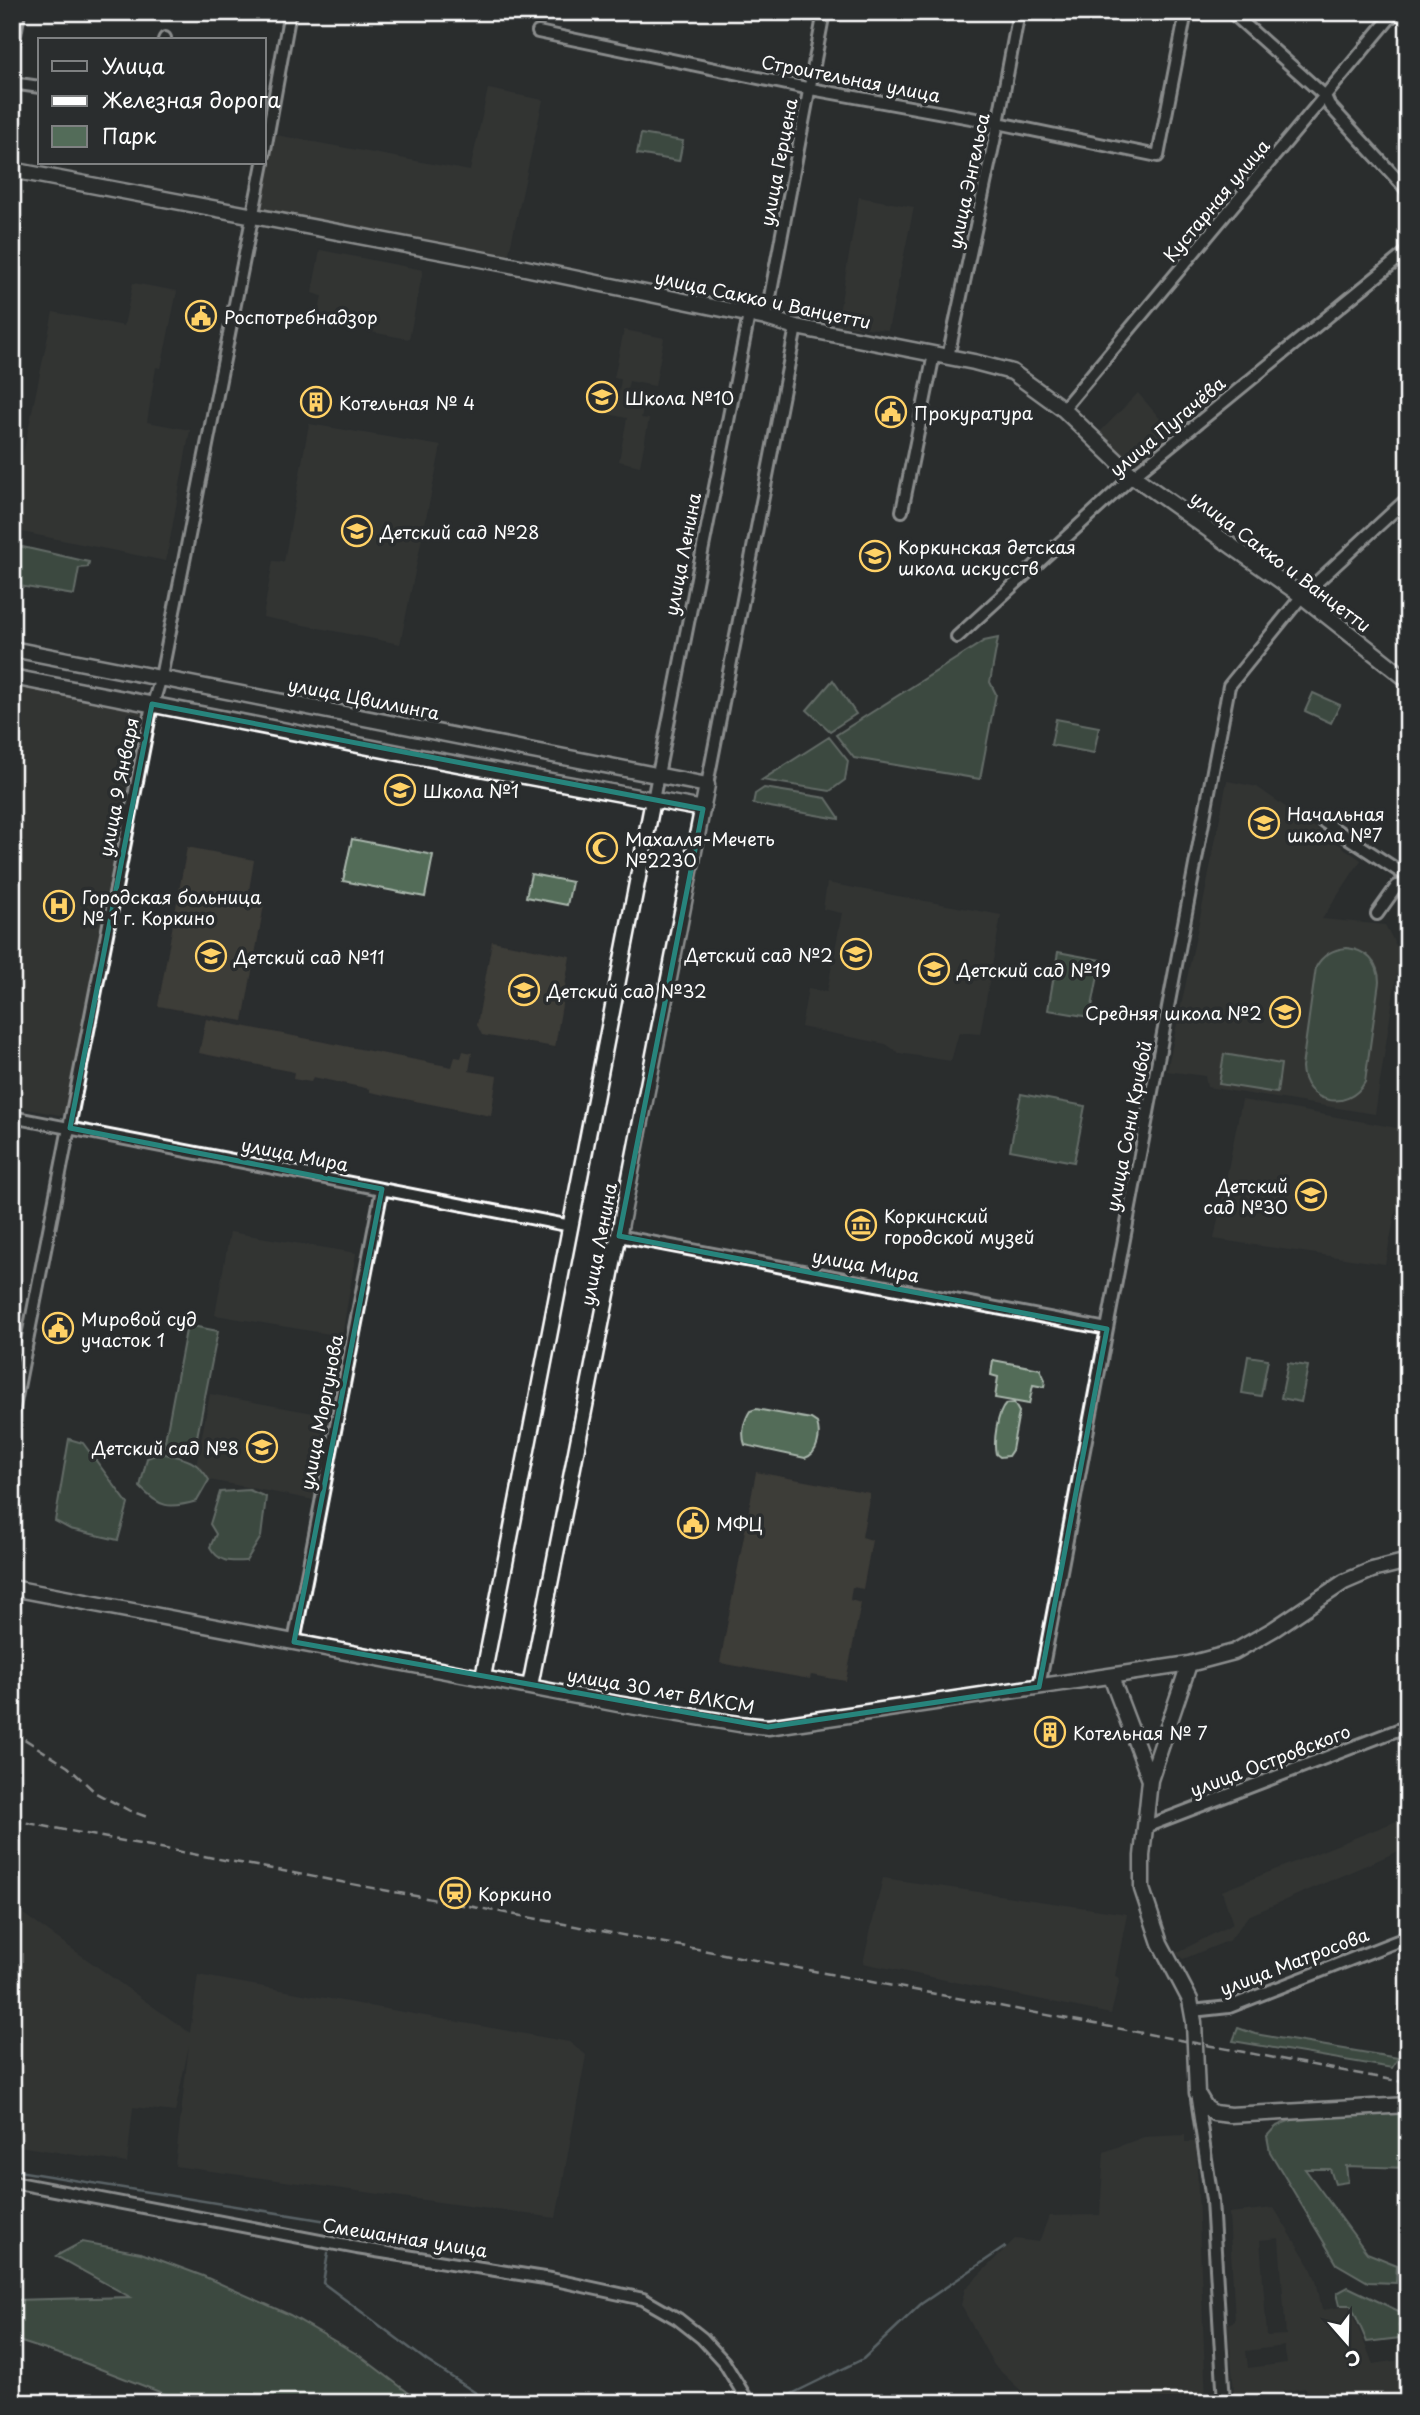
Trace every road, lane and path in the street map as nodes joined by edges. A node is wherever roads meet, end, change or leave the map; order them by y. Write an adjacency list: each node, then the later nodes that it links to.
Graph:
1 (19, 12): 9 (street)
2 (290, 12): 15 (street)
3 (824, 12): 12 (street, улица Герцена)
4 (1019, 12): 14 (street, улица Энгельса)
5 (1186, 12): 14 (street, Строительная улица)
6 (1231, 12): 13 (street)
7 (1395, 12): 13 (street, Кустарная улица)
8 (538, 32): 12 (street, Строительная улица)
9 (12, 53)
10 (12, 83): 11 (street)
11 (38, 87)
12 (811, 89): 14 (street, Строительная улица); 22 (street, улица Герцена)
13 (1325, 96): 18 (street); 25 (street, Кустарная улица)
14 (998, 123): 24 (street, улица Энгельса)
15 (266, 144)
16 (263, 164): 19 (street, улица 9 Января)
17 (12, 170): 19 (street, улица Сакко и Ванцетти)
18 (1408, 191)
19 (253, 215): 21 (street, улица Сакко и Ванцетти); 33 (street, улица 9 Января)
20 (1408, 251): 26 (street, улица Пугачёва)
21 (749, 315): 22 (street, улица Сакко и Ванцетти); 36 (street, улица Ленина)
22 (766, 318): 23 (street, улица Сакко и Ванцетти)
23 (796, 327): 24 (street, улица Сакко и Ванцетти); 37 (street, улица Ленина)
24 (942, 356): 25 (street, улица Сакко и Ванцетти); 28 (street, улица Энгельса)
25 (1063, 409): 26 (street, улица Сакко и Ванцетти)
26 (1133, 476): 29 (street, улица Сакко и Ванцетти); 30 (street, улица Пугачёва)
27 (1408, 498): 29 (street, улица Сони Кривой)
28 (902, 511)
29 (1302, 596): 34 (street, улица Сакко и Ванцетти); 49 (street, улица Сони Кривой)
30 (957, 637)
31 (12, 649): 33 (street, улица Цвиллинга)
32 (12, 677): 35 (street)
33 (161, 677): 35 (street, улица 9 Января); 36 (street, улица Цвиллинга)
34 (1408, 680)
35 (152, 704): 38 (street); 45 (street, улица 9 Января)
36 (658, 777): 37 (street, улица Цвиллинга); 38 (street, улица Ленина)
37 (708, 785): 39 (street, улица Ленина)
38 (653, 800): 39 (street); 47 (street, улица Ленина)
39 (703, 808): 48 (street, улица Ленина)
40 (1324, 822): 41 (street)
41 (1408, 877)
42 (1408, 883): 43 (street)
43 (1377, 914)
44 (12, 1117): 45 (street, улица Мира)
45 (70, 1128): 46 (street, улица Мира); 51 (street, улица 9 Января)
46 (382, 1189): 47 (street, улица Мира); 55 (street, улица Моргунова)
47 (571, 1226): 57 (street, улица Ленина)
48 (619, 1236): 49 (street, улица Мира); 59 (street, улица Ленина)
49 (1107, 1329): 60 (street, улица Сони Кривой)
50 (12, 1347): 51 (street)
51 (26, 1349): 52 (street, улица 9 Января)
52 (12, 1418)
53 (1408, 1561): 56 (street, улица 30 лет ВЛКСМ)
54 (12, 1588): 55 (street, улица 30 лет ВЛКСМ)
55 (294, 1642): 57 (street, улица 30 лет ВЛКСМ)
56 (1189, 1664): 58 (street, улица 30 лет ВЛКСМ); 62 (street)
57 (483, 1677): 59 (street, улица 30 лет ВЛКСМ)
58 (1111, 1677): 60 (street, улица 30 лет ВЛКСМ); 62 (street)
59 (530, 1686): 60 (street, улица 30 лет ВЛКСМ)
60 (1039, 1687)
61 (1408, 1726): 63 (street, улица Островского)
62 (1150, 1780): 63 (street)
63 (1145, 1827): 65 (street)
64 (1408, 1937): 65 (street, улица Матросова)
65 (1192, 2011): 66 (street)
66 (1196, 2093): 67 (street); 70 (street)
67 (1408, 2105)
68 (12, 2182): 69 (street, Смешанная улица)
69 (749, 2403)
70 (1224, 2403)

